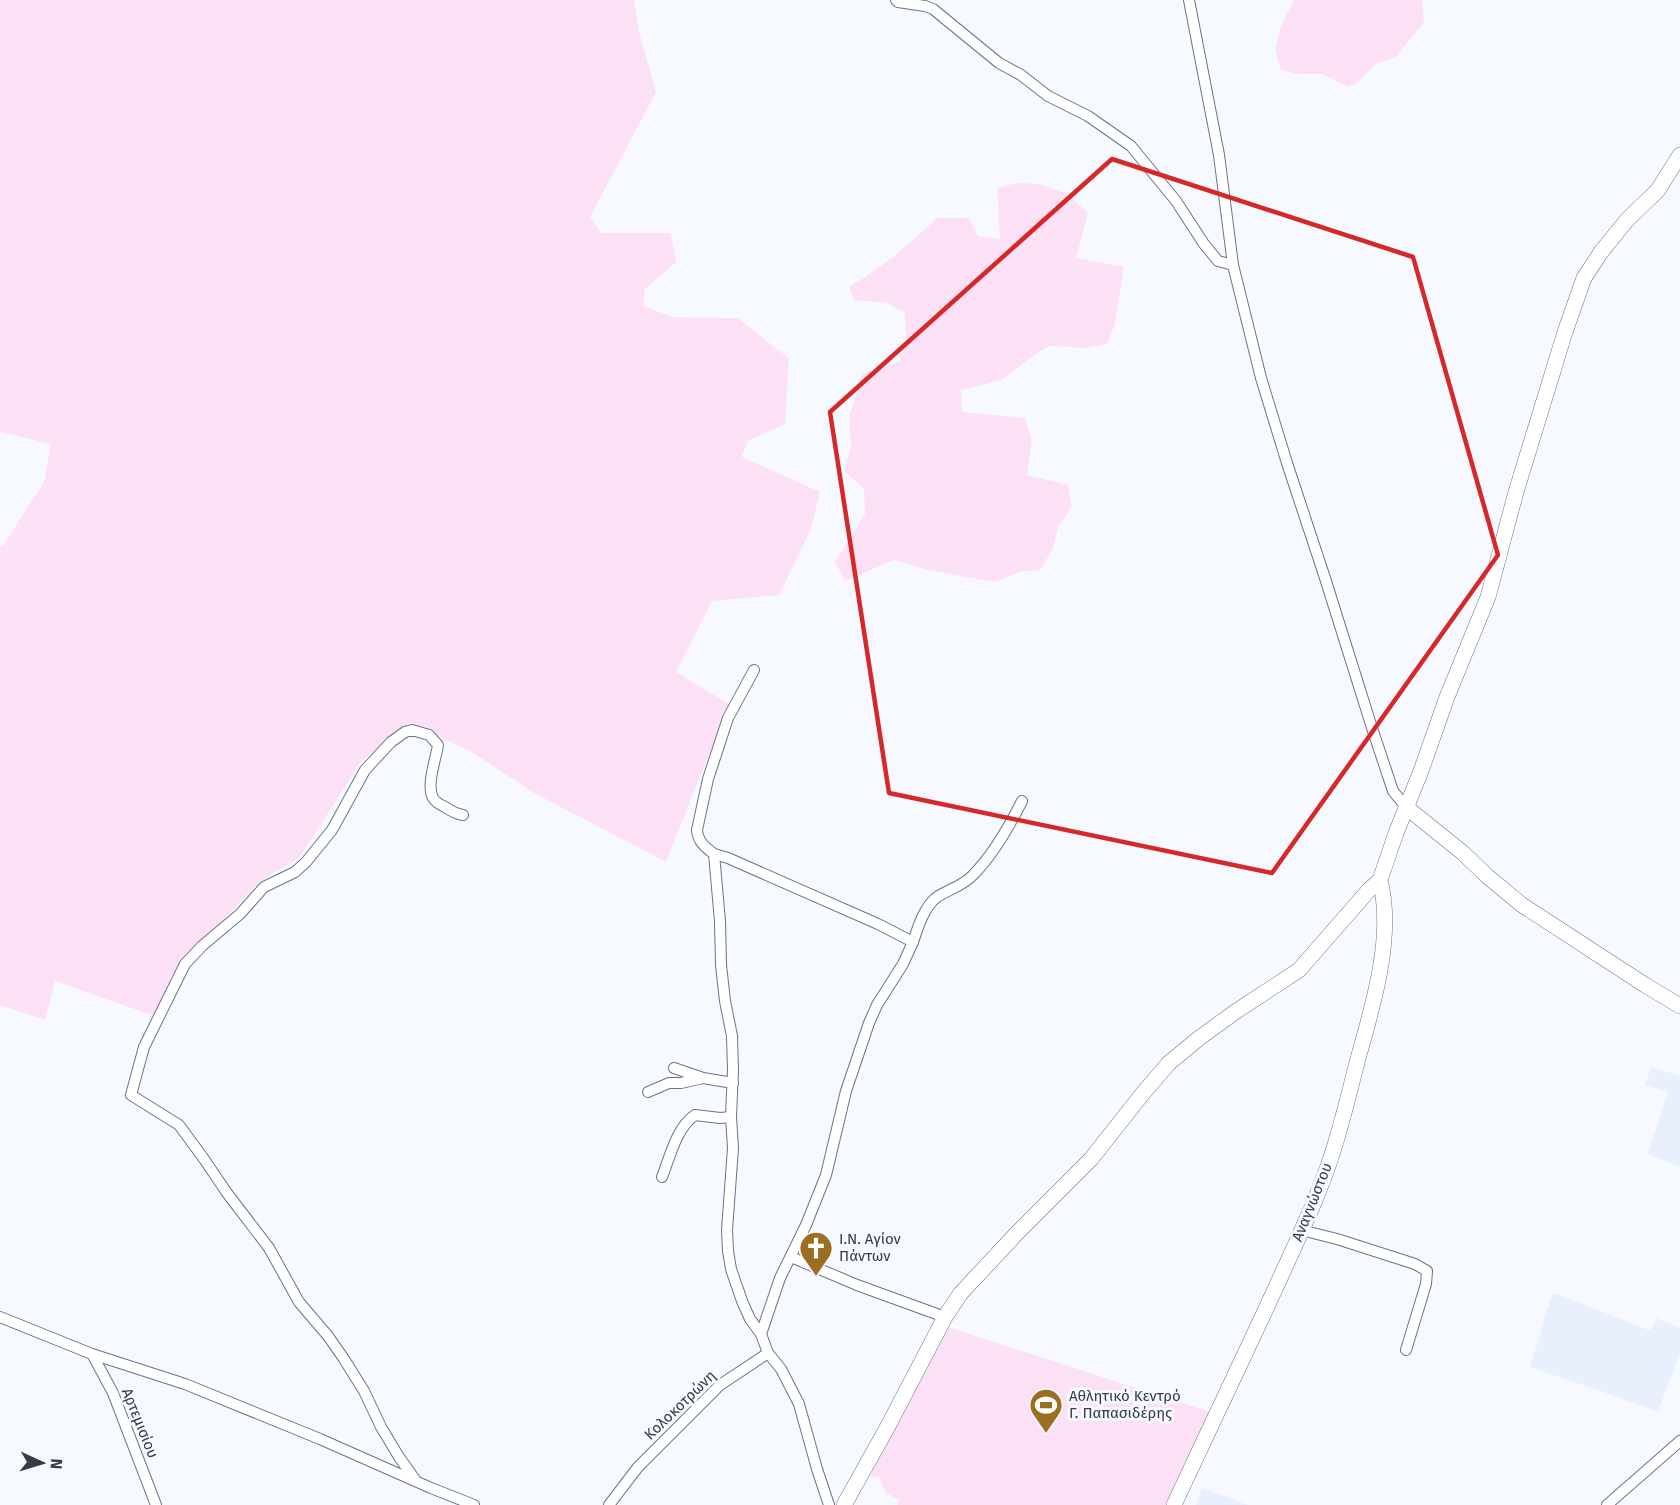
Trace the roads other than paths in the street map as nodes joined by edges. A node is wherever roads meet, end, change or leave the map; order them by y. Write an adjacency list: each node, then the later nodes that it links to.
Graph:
1 (896, 0): 4 (street)
2 (1190, 0): 4 (street)
3 (1680, 155): 7 (street)
4 (1233, 265): 7 (street)
5 (754, 670): 9 (street)
6 (1022, 801): 11 (street)
7 (1406, 807): 10 (street); 12 (street)
8 (463, 815): 28 (street)
9 (714, 854): 11 (street); 15 (street)
10 (1380, 880): 19 (street, Αναγνώστου); 22 (street)
11 (913, 942): 20 (street)
12 (1680, 1006)
13 (674, 1068): 14 (street)
14 (703, 1078): 15 (street); 16 (street)
15 (733, 1083): 17 (street)
16 (648, 1092)
17 (731, 1117): 18 (street); 23 (street)
18 (662, 1177)
19 (1301, 1230): 24 (street); 34 (street, Αναγνώστου)
20 (791, 1257): 22 (street); 23 (street)
21 (0, 1317): 26 (street)
22 (945, 1317): 33 (street)
23 (761, 1334): 25 (street)
24 (1406, 1350)
25 (768, 1353): 31 (street, Κολοκοτρώνη); 32 (street)
26 (92, 1354): 28 (street); 29 (street, Αρτεμισίου)
27 (1680, 1441): 35 (street)
28 (416, 1481): 30 (street)
29 (156, 1505)
30 (474, 1505)
31 (609, 1505)
32 (829, 1505)
33 (844, 1505)
34 (1174, 1505)
35 (1607, 1505)

